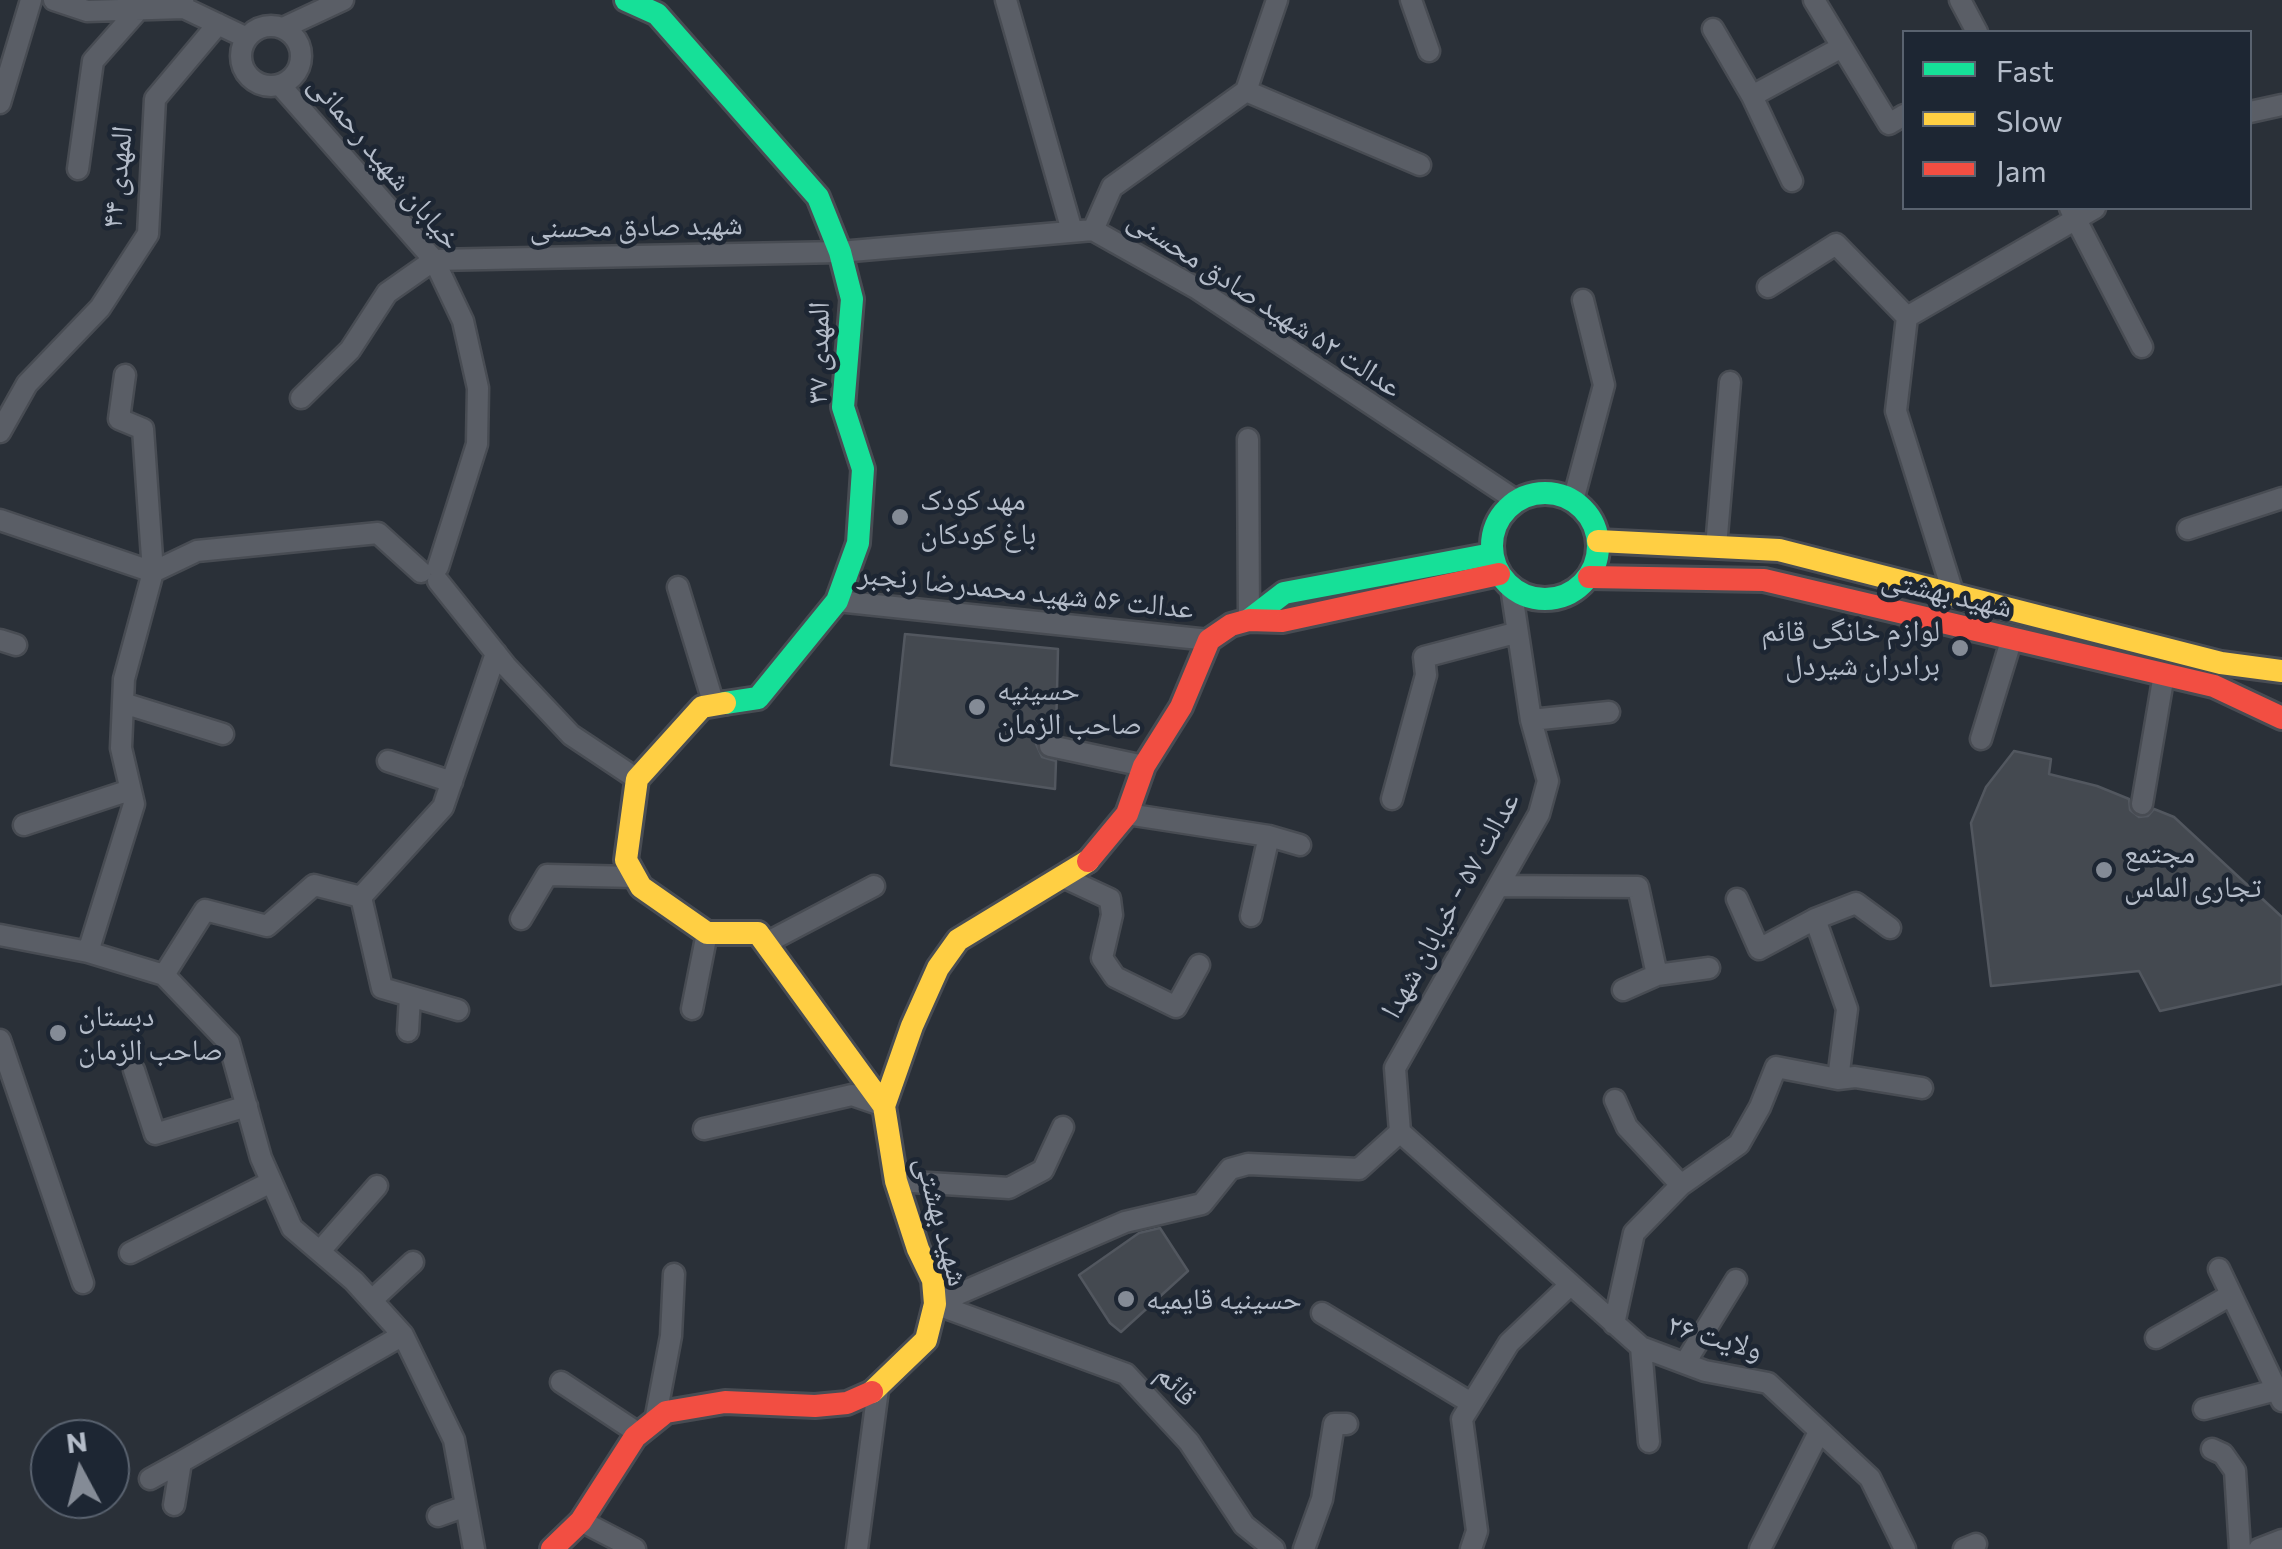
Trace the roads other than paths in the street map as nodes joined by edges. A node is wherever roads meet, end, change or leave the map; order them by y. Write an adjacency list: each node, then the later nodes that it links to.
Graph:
1 (31, 0): 22 (street)
2 (54, 0): 11 (street)
3 (342, 0): 13 (street)
4 (626, 0): 31 (main road, المهدی ۳۷)
5 (1006, 0): 30 (street)
6 (1277, 0): 20 (street)
7 (1412, 0): 18 (street)
8 (1814, 0): 17 (street)
9 (1960, 0): 15 (street)
10 (184, 4): 11 (street); 12 (street)
11 (139, 9): 27 (street)
12 (218, 24): 16 (street); 40 (street, المهدی ۴۴)
13 (284, 28): 16 (street); 19 (street)
14 (1713, 29): 21 (street)
15 (1977, 30)
16 (247, 38): 19 (street)
17 (1842, 47): 21 (street); 25 (street)
18 (1430, 52)
19 (280, 85): 32 (street, خیابان شهید رحمانی)
20 (1246, 90): 26 (street); 30 (street)
21 (1752, 96): 28 (street)
22 (0, 103)
23 (2282, 105): 24 (street)
24 (2252, 112)
25 (1902, 116)
26 (1420, 165)
27 (78, 169)
28 (1792, 181)
29 (2074, 214): 35 (street); 36 (street)
30 (1083, 230): 31 (street); 43 (street, عدالت ۵۲ شهید صادق محسنی)
31 (840, 252): 32 (street, شهید صادق محسنی); 55 (main road, المهدی ۳۷)
32 (434, 260): 39 (street); 51 (street, خیابان شهید رحمانی)
33 (1768, 287): 35 (street)
34 (1584, 300): 44 (street)
35 (1907, 317): 54 (street)
36 (2142, 346)
37 (125, 375): 49 (street)
38 (1730, 382): 48 (street)
39 (301, 398)
40 (0, 432)
41 (1248, 439): 56 (street)
42 (2282, 498): 46 (street)
43 (1517, 501): 44 (main road); 50 (main road)
44 (1573, 501): 47 (main road)
45 (0, 520): 49 (street)
46 (2188, 529)
47 (1598, 541): 48 (main road, شهید بهشتی); 52 (main road)
48 (1716, 546): 54 (main road, شهید بهشتی)
49 (153, 572): 51 (street); 63 (street)
50 (1501, 572): 52 (main road); 56 (main road); 57 (street, عدالت ۵۷ - خیابان شهدا)
51 (432, 574): 60 (street)
52 (1589, 577): 58 (main road, شهید بهشتی)
53 (678, 587): 64 (street)
54 (1954, 596): 61 (main road, شهید بهشتی)
55 (837, 601): 59 (street, عدالت ۵۶ شهید محمدرضا رنجبر); 64 (main road, المهدی ۳۷)
56 (1248, 620): 59 (main road)
57 (1516, 633): 67 (street, عدالت ۵۷ - خیابان شهدا); 76 (street)
58 (2012, 638): 62 (main road, شهید بهشتی); 69 (street)
59 (1210, 640): 72 (main road, شهید بهشتی)
60 (496, 652): 73 (street); 74 (street)
61 (2282, 671)
62 (2164, 674): 66 (main road, شهید بهشتی); 77 (street)
63 (123, 703): 68 (street); 75 (street)
64 (714, 706): 73 (main road)
65 (1609, 712): 67 (street)
66 (2282, 718)
67 (1531, 720): 85 (street, عدالت ۵۷ - خیابان شهدا)
68 (223, 734)
69 (1980, 740)
70 (1050, 746): 72 (street)
71 (388, 761): 74 (street)
72 (1144, 766): 78 (main road, شهید بهشتی)
73 (637, 779): 82 (main road)
74 (452, 782): 86 (street)
75 (130, 790): 79 (street); 95 (street)
76 (1392, 800)
77 (2142, 804)
78 (1127, 814): 80 (street); 83 (main road, شهید بهشتی)
79 (24, 825)
80 (1268, 836): 81 (street); 88 (street)
81 (1300, 846)
82 (636, 877): 89 (street); 92 (main road)
83 (1065, 878): 96 (street); 112 (main road, شهید بهشتی)
84 (874, 886): 94 (street)
85 (1499, 886): 99 (street); 115 (street, عدالت ۵۷ - خیابان شهدا)
86 (361, 897): 98 (street); 101 (street)
87 (1737, 899): 90 (street)
88 (1251, 916)
89 (521, 919)
90 (1814, 919): 91 (street); 108 (street)
91 (1890, 928)
92 (707, 933): 94 (main road); 102 (street)
93 (0, 935): 95 (street)
94 (766, 943): 112 (main road)
95 (88, 952): 98 (street)
96 (1199, 965)
97 (1709, 968): 99 (street)
98 (164, 975): 111 (street)
99 (1657, 975): 100 (street)
100 (1623, 990)
101 (410, 996): 103 (street); 104 (street)
102 (692, 1009)
103 (458, 1010)
104 (408, 1031)
105 (0, 1040): 106 (street)
106 (4, 1066): 126 (street)
107 (134, 1070): 111 (street)
108 (1838, 1079): 109 (street); 119 (street)
109 (1922, 1088)
110 (1615, 1100): 119 (street)
111 (247, 1106): 117 (street)
112 (884, 1106): 114 (street); 116 (main road, شهید بهشتی)
113 (1063, 1127): 116 (street)
114 (704, 1129)
115 (1400, 1132): 127 (street, ولایت ۲۶); 130 (street)
116 (896, 1181): 130 (main road, شهید بهشتی)
117 (272, 1182): 120 (street); 121 (street)
118 (377, 1186): 120 (street)
119 (1681, 1186): 132 (street)
120 (320, 1251): 129 (street)
121 (130, 1253)
122 (413, 1262): 129 (street)
123 (2219, 1269): 128 (street)
124 (674, 1274): 143 (street)
125 (1736, 1280): 136 (street)
126 (83, 1283)
127 (1570, 1285): 132 (street, ولایت ۲۶); 140 (street)
128 (2231, 1295): 134 (street); 139 (street)
129 (372, 1300): 133 (street)
130 (934, 1304): 138 (main road, شهید بهشتی); 158 (street, قائم)
131 (1322, 1313): 140 (street)
132 (1614, 1324): 135 (street, ولایت ۲۶)
133 (403, 1335): 147 (street); 150 (street)
134 (2156, 1338)
135 (1642, 1347): 136 (street, ولایت ۲۶); 145 (street)
136 (1685, 1363): 144 (street, ولایت ۲۶)
137 (561, 1382): 143 (street)
138 (878, 1389): 143 (main road, شهید بهشتی); 157 (street)
139 (2279, 1395): 141 (street)
140 (1471, 1403): 160 (street)
141 (2204, 1409)
142 (1347, 1424): 159 (street)
143 (646, 1427): 152 (main road)
144 (1818, 1432): 161 (street); 162 (street, ولایت ۲۶)
145 (1649, 1442)
146 (2212, 1449): 163 (street)
147 (181, 1462): 148 (street); 149 (street)
148 (150, 1479)
149 (174, 1505)
150 (466, 1506): 151 (street); 154 (street)
151 (438, 1516)
152 (580, 1521): 155 (main road); 156 (street)
153 (2282, 1540): 164 (street)
154 (474, 1549)
155 (552, 1549)
156 (634, 1549)
157 (857, 1549)
158 (1274, 1549)
159 (1304, 1549)
160 (1471, 1549)
161 (1760, 1549)
162 (1905, 1549)
163 (2240, 1549)
164 (2259, 1549)

